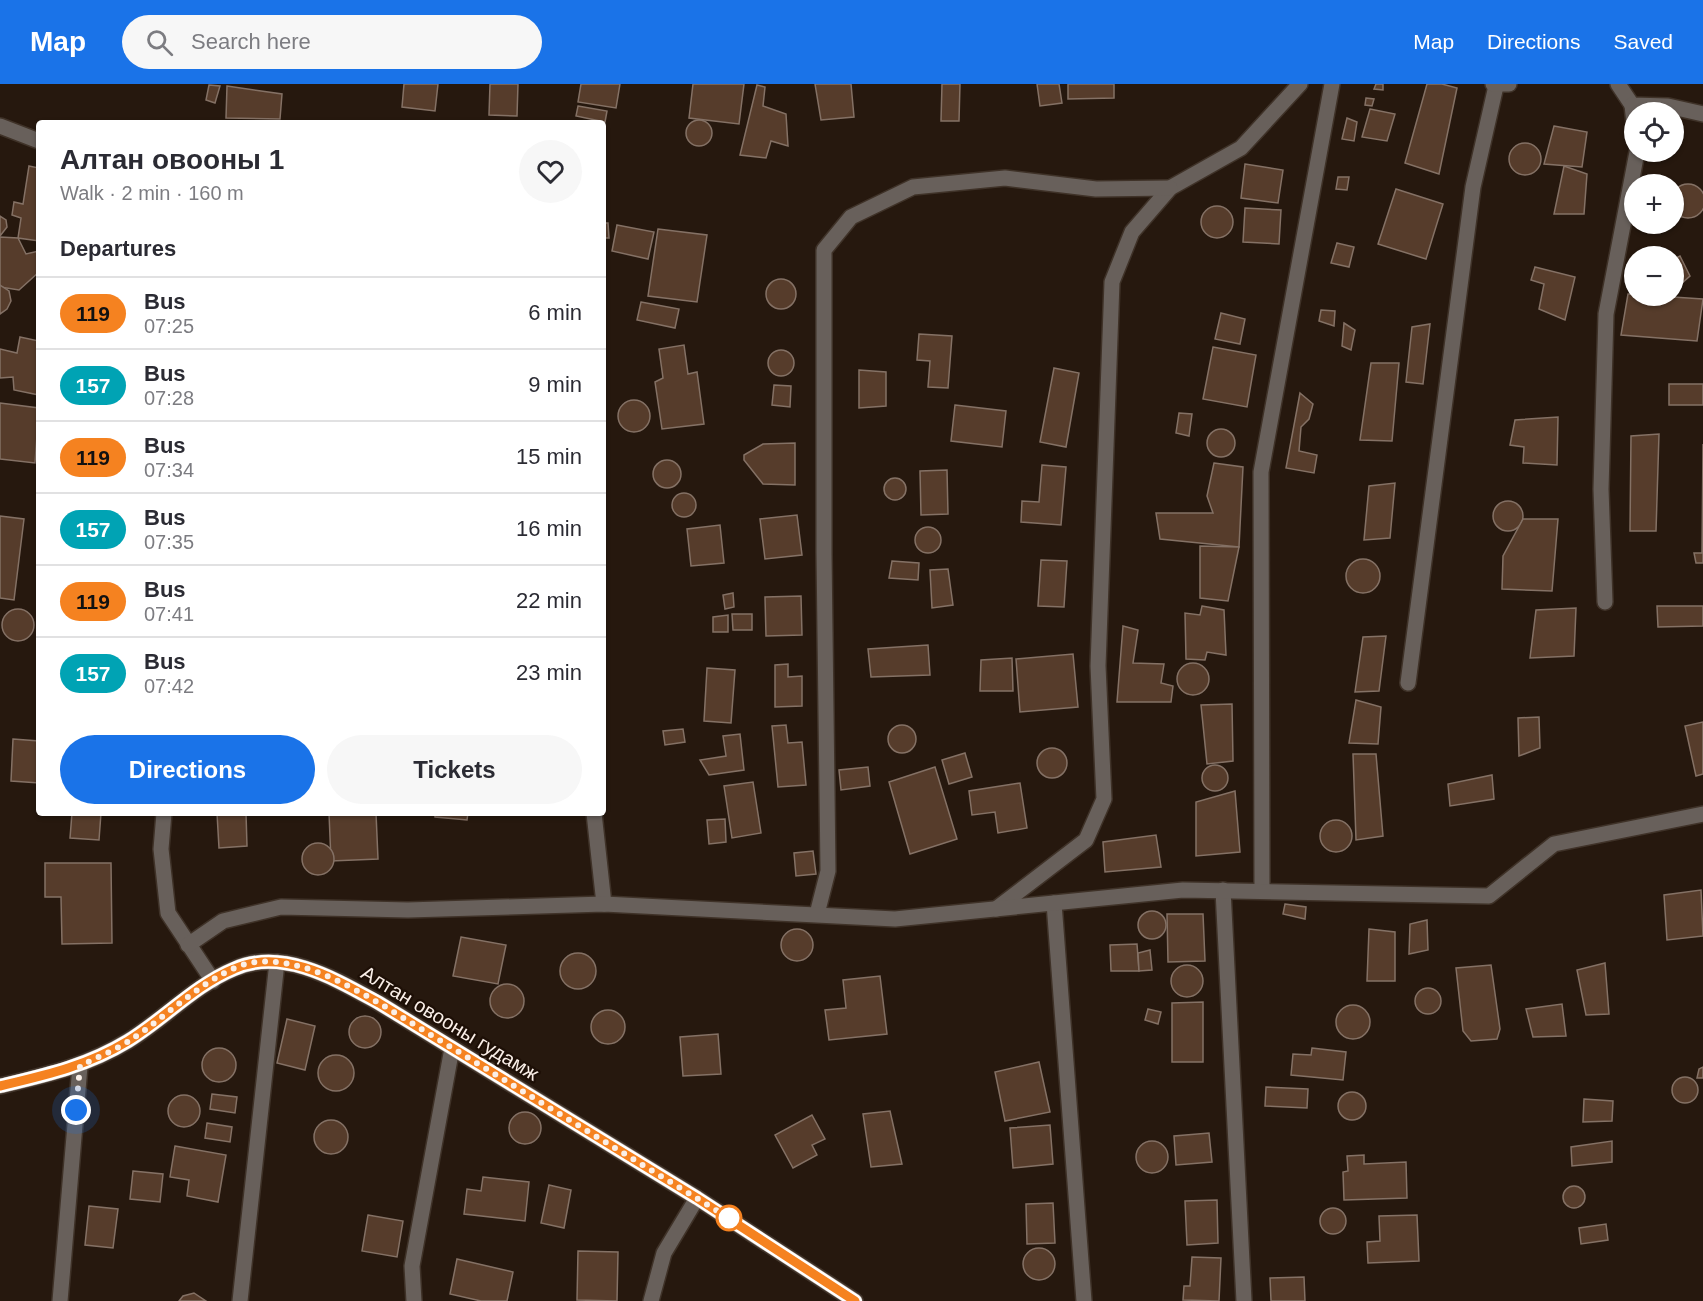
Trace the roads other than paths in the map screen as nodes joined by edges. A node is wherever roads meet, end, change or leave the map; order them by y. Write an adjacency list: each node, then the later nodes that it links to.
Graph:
1 (1300, 84): 11 (street)
2 (1332, 84): 18 (street)
3 (1499, 84): 13 (street)
4 (1618, 84): 5 (street)
5 (1630, 102)
6 (1684, 110): 7 (street)
7 (1703, 114)
8 (0, 126): 9 (street)
9 (36, 140)
10 (1635, 162): 12 (street)
11 (1170, 188): 21 (street); 22 (street)
12 (1605, 602)
13 (1408, 683)
14 (1703, 814): 18 (street)
15 (164, 816): 23 (street)
16 (594, 816): 20 (street)
17 (1223, 890): 18 (street); 19 (street); 36 (street)
18 (1262, 891)
19 (1054, 903): 21 (street); 35 (street)
20 (604, 904): 22 (street); 23 (street)
21 (996, 909): 22 (street)
22 (817, 914)
23 (188, 945): 25 (street)
24 (276, 962): 25 (main road, Алтан овооны гудамж); 26 (main road, Алтан овооны гудамж); 31 (street)
25 (213, 981): 27 (main road, Алтан овооны гудамж)
26 (452, 1048): 29 (main road, Алтан овооны гудамж); 32 (street)
27 (80, 1066): 28 (main road, Алтан овооны гудамж); 30 (street)
28 (0, 1086)
29 (697, 1198): 33 (street); 34 (main road, Алтан овооны гудамж)
30 (60, 1301)
31 (240, 1301)
32 (414, 1301)
33 (651, 1301)
34 (855, 1301)
35 (1084, 1301)
36 (1244, 1301)

